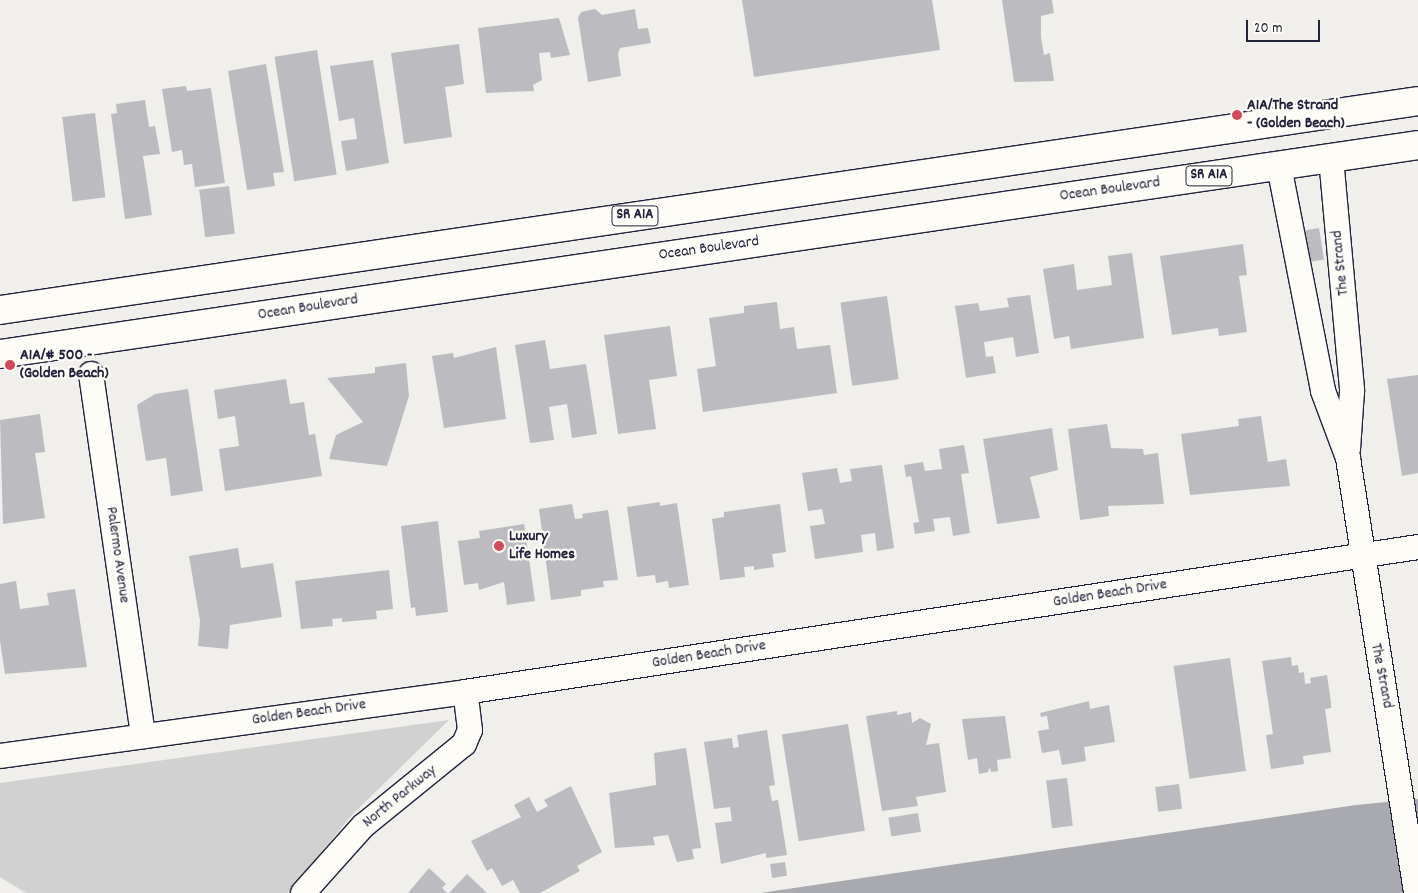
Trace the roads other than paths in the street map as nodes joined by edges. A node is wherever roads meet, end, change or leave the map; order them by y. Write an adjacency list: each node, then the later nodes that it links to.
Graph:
1 (1418, 101): 2 (main road, SR A1A)
2 (1328, 114): 3 (main road, SR A1A); 5 (main road)
3 (1271, 123): 6 (main road); 7 (main road, SR A1A)
4 (1418, 145): 5 (main road, Ocean Boulevard / SR A1A)
5 (1331, 158): 6 (main road, Ocean Boulevard / SR A1A); 12 (street, The Strand)
6 (1279, 166): 9 (main road, Ocean Boulevard / SR A1A); 12 (street, The Strand)
7 (83, 298): 8 (main road, SR A1A); 9 (main road)
8 (0, 310)
9 (88, 341): 10 (main road, Ocean Boulevard / SR A1A)
10 (0, 354)
11 (91, 374): 16 (street, Palermo Avenue)
12 (1348, 458): 14 (street, The Strand)
13 (1418, 547): 14 (street, Golden Beach Drive)
14 (1362, 555): 15 (street, Golden Beach Drive); 19 (street, The Strand)
15 (465, 692): 16 (street, Golden Beach Drive); 18 (street, North Parkway)
16 (143, 736): 17 (street, Golden Beach Drive)
17 (0, 756)
18 (303, 893)
19 (1416, 893)

